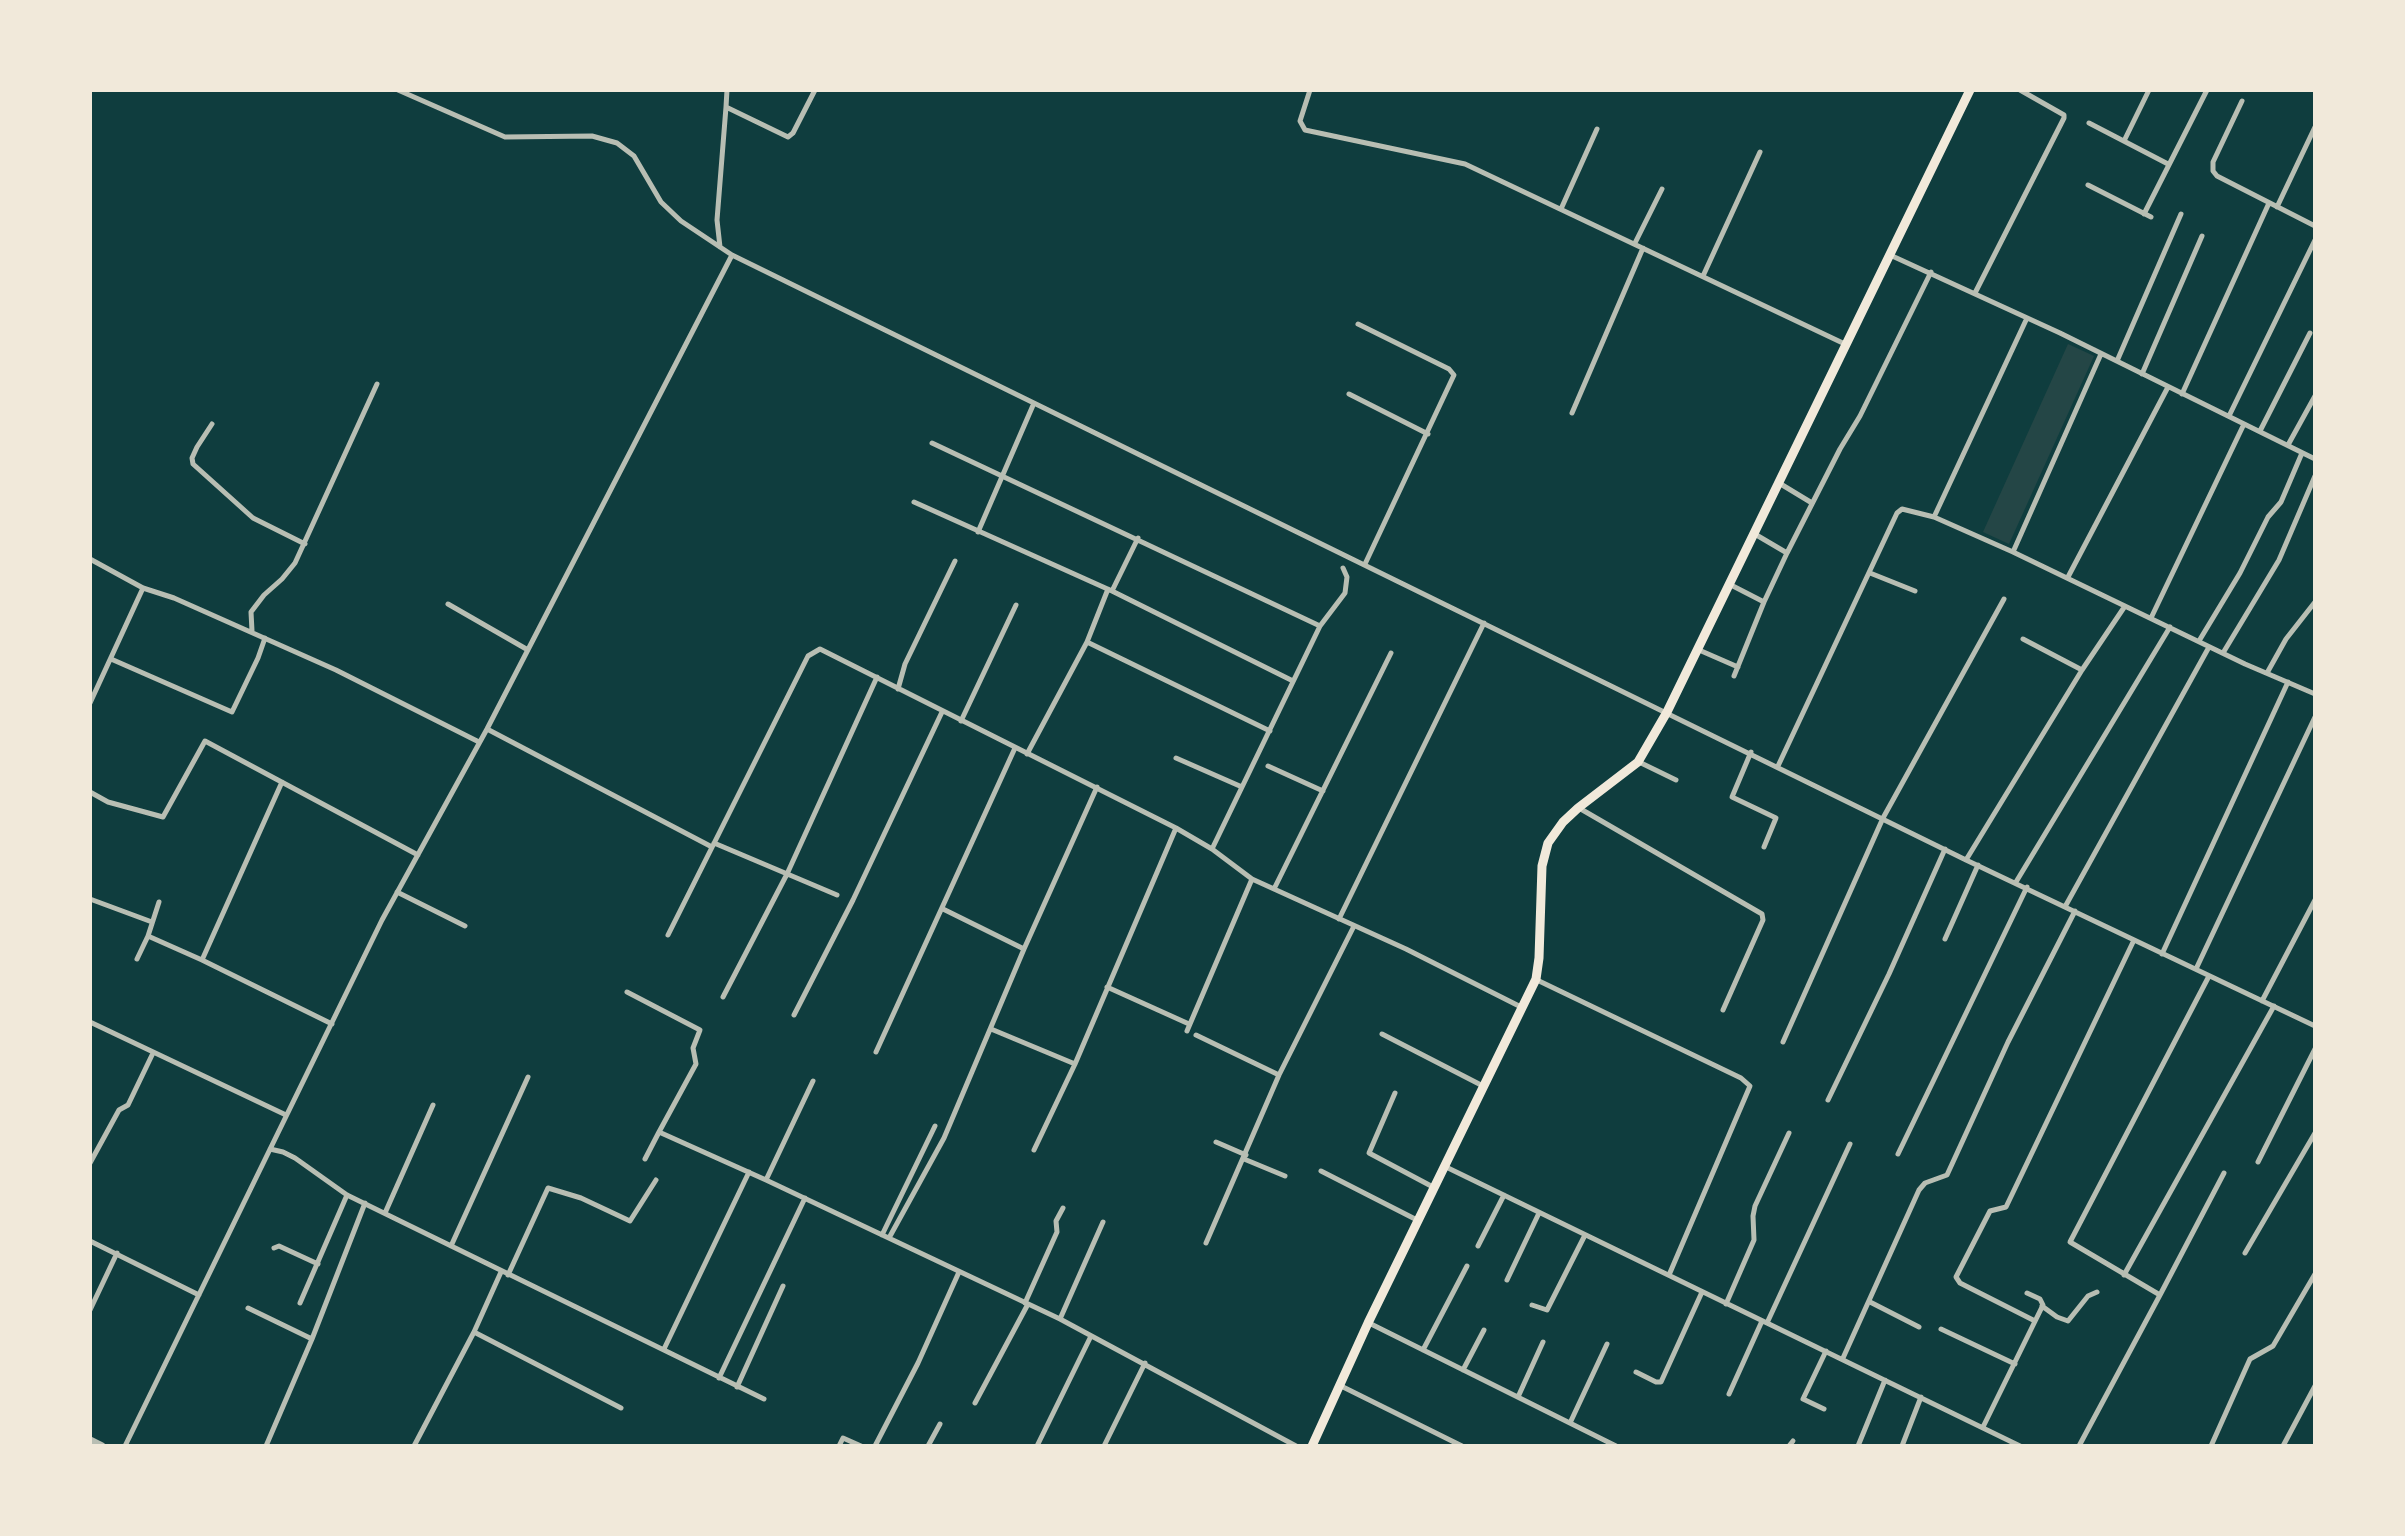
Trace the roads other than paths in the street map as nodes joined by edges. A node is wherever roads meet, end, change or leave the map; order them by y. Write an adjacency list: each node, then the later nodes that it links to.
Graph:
1 (398, 90): 28 (street)
2 (727, 90): 11 (street)
3 (815, 90): 11 (street)
4 (1310, 90): 22 (street)
5 (1970, 90): 31 (main road)
6 (2020, 90): 9 (street)
7 (2149, 90): 15 (street)
8 (2207, 90): 17 (street)
9 (2033, 93): 34 (street)
10 (2242, 101): 20 (street)
11 (726, 107): 28 (street)
12 (2089, 123): 15 (street)
13 (2315, 127): 21 (street)
14 (1597, 129): 22 (street)
15 (2124, 141): 17 (street)
16 (1760, 152): 33 (street)
17 (2168, 164): 18 (street)
18 (2088, 185)
19 (1662, 189): 27 (street)
20 (2269, 203): 21 (street); 45 (street)
21 (2277, 207): 24 (street)
22 (1561, 209): 27 (street)
23 (2181, 214): 40 (street)
24 (2315, 226)
25 (2202, 236): 41 (street)
26 (2315, 240): 49 (street)
27 (1635, 243): 29 (street)
28 (720, 248): 30 (street)
29 (1643, 248): 33 (street); 48 (street)
30 (732, 255): 47 (street); 97 (street)
31 (1890, 255): 32 (street); 38 (main road)
32 (1931, 272): 34 (street); 62 (street)
33 (1703, 276): 38 (street)
34 (1975, 293): 35 (street)
35 (2027, 318): 39 (street); 63 (street)
36 (1358, 324): 53 (street)
37 (2310, 333): 52 (street)
38 (1847, 345): 60 (main road)
39 (2101, 354): 40 (street); 68 (street)
40 (2117, 361): 41 (street)
41 (2142, 374): 43 (street)
42 (377, 384): 67 (street)
43 (2168, 387): 45 (street); 75 (street)
44 (1349, 394): 53 (street)
45 (2182, 394): 49 (street)
46 (2315, 396): 55 (street)
47 (1034, 403): 58 (street); 72 (street)
48 (1572, 413)
49 (2229, 416): 51 (street)
50 (212, 424): 67 (street)
51 (2244, 424): 52 (street); 86 (street)
52 (2260, 431): 55 (street)
53 (1428, 434): 72 (street)
54 (932, 443): 58 (street)
55 (2288, 445): 56 (street)
56 (2302, 453): 57 (street); 93 (street)
57 (2315, 459)
58 (1002, 476): 64 (street); 66 (street)
59 (2315, 476): 99 (street)
60 (1778, 483): 62 (street); 65 (main road)
61 (914, 502): 64 (street)
62 (1812, 503): 69 (street)
63 (1934, 517): 68 (street); 74 (street)
64 (978, 532): 78 (street)
65 (1753, 533): 69 (street); 76 (main road)
66 (1138, 538): 78 (street); 88 (street)
67 (305, 544): 90 (street)
68 (2013, 552): 75 (street)
69 (1787, 553): 81 (street)
70 (90, 559): 77 (street)
71 (955, 561): 108 (street)
72 (1365, 564): 87 (street)
73 (1343, 568): 88 (street)
74 (1870, 573): 79 (street); 124 (street)
75 (2068, 577): 85 (street)
76 (1728, 583): 81 (street); 96 (main road)
77 (143, 588): 90 (street); 100 (street)
78 (1110, 590): 94 (street); 106 (street)
79 (1915, 591)
80 (2004, 599): 132 (street)
81 (1764, 602): 101 (street)
82 (2315, 602): 103 (street)
83 (448, 604): 97 (street)
84 (1016, 605): 114 (street)
85 (2125, 606): 86 (street); 102 (street)
86 (2151, 618): 89 (street)
87 (1484, 623): 112 (street); 154 (street)
88 (1320, 626): 106 (street)
89 (2170, 627): 93 (street); 143 (street)
90 (252, 631): 91 (street)
91 (265, 638): 100 (street); 117 (street)
92 (2023, 639): 102 (street)
93 (2199, 641): 95 (street)
94 (1087, 642): 116 (street); 120 (street)
95 (2209, 647): 99 (street); 151 (street)
96 (1697, 649): 101 (street); 112 (main road)
97 (528, 650): 115 (street)
98 (1391, 653): 129 (street)
99 (2223, 653): 103 (street)
100 (111, 659): 110 (street)
101 (1738, 667): 104 (street)
102 (2082, 670): 139 (street)
103 (2267, 673): 107 (street)
104 (1734, 676)
105 (877, 677): 108 (street); 134 (street); 141 (street)
106 (1293, 681): 116 (street)
107 (2288, 682): 109 (street); 163 (street)
108 (898, 689): 111 (street)
109 (2315, 694)
110 (90, 703)
111 (942, 712): 114 (street); 176 (street)
112 (1667, 712): 119 (street); 122 (main road)
113 (2315, 717): 166 (street)
114 (961, 721): 118 (street)
115 (487, 729): 117 (street); 134 (street)
116 (1270, 731): 128 (street)
117 (479, 742): 138 (street)
118 (1015, 748): 120 (street); 152 (street)
119 (1751, 752): 124 (street); 135 (street)
120 (1027, 754): 127 (street)
121 (1176, 758): 128 (street)
122 (1638, 762): 125 (street); 131 (main road)
123 (1268, 766): 129 (street)
124 (1778, 766): 132 (street)
125 (1676, 780)
126 (282, 782): 130 (street); 138 (street); 165 (street)
127 (1097, 787): 133 (street); 162 (street)
128 (1242, 787): 136 (street)
129 (1323, 791): 145 (street)
130 (90, 792)
131 (1578, 808): 168 (main road); 175 (street)
132 (1883, 818): 137 (street); 185 (street)
133 (1176, 828): 136 (street); 169 (street)
134 (713, 845): 141 (street); 158 (street)
135 (1764, 847)
136 (1212, 849): 142 (street)
137 (1945, 849): 139 (street); 195 (street)
138 (418, 855): 146 (street)
139 (1966, 860): 140 (street)
140 (1978, 865): 143 (street); 160 (street)
141 (787, 874): 147 (street); 171 (street)
142 (1252, 879): 145 (street); 179 (street)
143 (2016, 882): 144 (street)
144 (2027, 887): 151 (street); 206 (street)
145 (1274, 889): 154 (street)
146 (397, 892): 156 (street); 178 (street)
147 (837, 895)
148 (90, 899): 155 (street)
149 (2315, 900): 172 (street)
150 (159, 902): 155 (street)
151 (2066, 905): 153 (street)
152 (943, 909): 162 (street); 187 (street)
153 (2076, 910): 161 (street); 252 (street)
154 (1339, 919): 157 (street)
155 (152, 922): 159 (street)
156 (465, 926)
157 (1354, 926): 174 (street); 190 (street)
158 (668, 935)
159 (148, 936): 164 (street); 165 (street)
160 (1945, 939)
161 (2134, 940): 163 (street); 261 (street)
162 (1024, 949): 181 (street)
163 (2162, 954): 166 (street)
164 (137, 959)
165 (202, 960): 178 (street)
166 (2196, 969): 167 (street)
167 (2209, 976): 172 (street); 244 (street)
168 (1536, 979): 174 (main road); 243 (street)
169 (1107, 987): 179 (street); 189 (street)
170 (627, 992): 199 (street)
171 (723, 997)
172 (2262, 1001): 173 (street)
173 (2274, 1006): 180 (street); 244 (street)
174 (1521, 1007): 193 (main road)
175 (1723, 1010)
176 (794, 1015)
177 (90, 1022): 188 (street)
178 (332, 1024): 197 (street)
179 (1189, 1024): 182 (street)
180 (2315, 1026)
181 (991, 1029): 189 (street); 230 (street)
182 (1187, 1031)
183 (1382, 1034): 193 (street)
184 (1196, 1035): 190 (street)
185 (1783, 1042)
186 (2315, 1049): 209 (street)
187 (876, 1052)
188 (153, 1053): 197 (street); 210 (street)
189 (1075, 1064): 205 (street)
190 (1279, 1075): 207 (street)
191 (528, 1077): 233 (street)
192 (813, 1081): 217 (street)
193 (1483, 1086): 211 (main road)
194 (1395, 1093): 218 (street)
195 (1828, 1100)
196 (433, 1105): 224 (street)
197 (286, 1115): 204 (street)
198 (935, 1126): 228 (street)
199 (659, 1132): 208 (street); 213 (street)
200 (1789, 1133): 255 (street)
201 (2315, 1133): 237 (street)
202 (1216, 1142): 207 (street)
203 (1850, 1144): 262 (street)
204 (270, 1149): 219 (street); 250 (street)
205 (1034, 1150)
206 (1898, 1154)
207 (1245, 1157): 215 (street); 232 (street)
208 (645, 1159)
209 (2258, 1162)
210 (90, 1163)
211 (1445, 1167): 218 (main road); 220 (street)
212 (1321, 1171): 226 (street)
213 (749, 1172): 217 (street); 272 (street)
214 (2224, 1173): 251 (street)
215 (1285, 1176)
216 (656, 1180): 241 (street)
217 (766, 1180): 221 (street)
218 (1434, 1187): 226 (main road)
219 (347, 1195): 222 (street); 238 (street)
220 (1504, 1195): 225 (street); 234 (street)
221 (805, 1198): 228 (street); 280 (street)
222 (365, 1203): 224 (street); 269 (street)
223 (1063, 1208): 254 (street)
224 (385, 1213): 233 (street)
225 (1539, 1213): 229 (street); 245 (street)
226 (1418, 1220): 263 (main road)
227 (1103, 1222): 260 (street)
228 (882, 1235): 230 (street)
229 (1585, 1235): 243 (street); 257 (street)
230 (889, 1238): 240 (street)
231 (90, 1241): 236 (street)
232 (1206, 1243)
233 (451, 1246): 241 (street)
234 (1478, 1246)
235 (274, 1248): 238 (street)
236 (117, 1253): 250 (street); 259 (street)
237 (2245, 1253)
238 (318, 1264): 253 (street)
239 (1467, 1266): 273 (street)
240 (959, 1272): 254 (street); 303 (street)
241 (505, 1273): 267 (street); 272 (street)
242 (2315, 1274): 314 (street)
243 (1669, 1275): 247 (street)
244 (2124, 1275): 251 (street)
245 (1507, 1280)
246 (783, 1286): 284 (street)
247 (1702, 1292): 255 (street); 279 (street)
248 (2097, 1292): 256 (street)
249 (2027, 1293): 256 (street)
250 (199, 1295): 298 (street)
251 (2160, 1295): 313 (street)
252 (1870, 1302): 264 (street); 275 (street)
253 (300, 1303)
254 (1027, 1304): 260 (street); 289 (street)
255 (1726, 1304): 262 (street)
256 (2042, 1304): 261 (street)
257 (1532, 1305)
258 (248, 1308): 269 (street)
259 (90, 1310)
260 (1060, 1319): 268 (street)
261 (2035, 1321): 277 (street)
262 (1764, 1322): 274 (street); 285 (street)
263 (1368, 1323): 273 (street); 282 (main road)
264 (1919, 1327)
265 (1941, 1329): 277 (street)
266 (1484, 1330): 278 (street)
267 (474, 1332): 290 (street); 300 (street)
268 (1091, 1336): 276 (street); 305 (street)
269 (312, 1339): 299 (street)
270 (1543, 1342): 286 (street)
271 (1607, 1344): 292 (street)
272 (664, 1349): 280 (street)
273 (1423, 1350): 278 (street)
274 (1826, 1351): 275 (street); 291 (street)
275 (1843, 1358): 281 (street)
276 (1145, 1363): 306 (street); 307 (street)
277 (2015, 1364): 294 (street)
278 (1463, 1370): 286 (street)
279 (1636, 1372)
280 (719, 1378): 284 (street)
281 (1885, 1380): 287 (street); 310 (street)
282 (1339, 1385): 296 (main road); 308 (street)
283 (2315, 1386): 315 (street)
284 (737, 1387): 288 (street)
285 (1729, 1394)
286 (1518, 1397): 292 (street)
287 (1921, 1397): 294 (street); 311 (street)
288 (764, 1399)
289 (975, 1403)
290 (621, 1408)
291 (1824, 1409)
292 (1570, 1423): 309 (street)
293 (940, 1424): 304 (street)
294 (1983, 1427): 312 (street)
295 (90, 1440): 297 (street)
296 (1317, 1445)
297 (102, 1446)
298 (125, 1446)
299 (266, 1446)
300 (414, 1446)
301 (839, 1446): 302 (street)
302 (861, 1446)
303 (875, 1446)
304 (928, 1446)
305 (1037, 1446)
306 (1104, 1446)
307 (1296, 1446)
308 (1462, 1446)
309 (1616, 1446)
310 (1858, 1446)
311 (1902, 1446)
312 (2020, 1446)
313 (2079, 1446)
314 (2211, 1446)
315 (2283, 1446)

